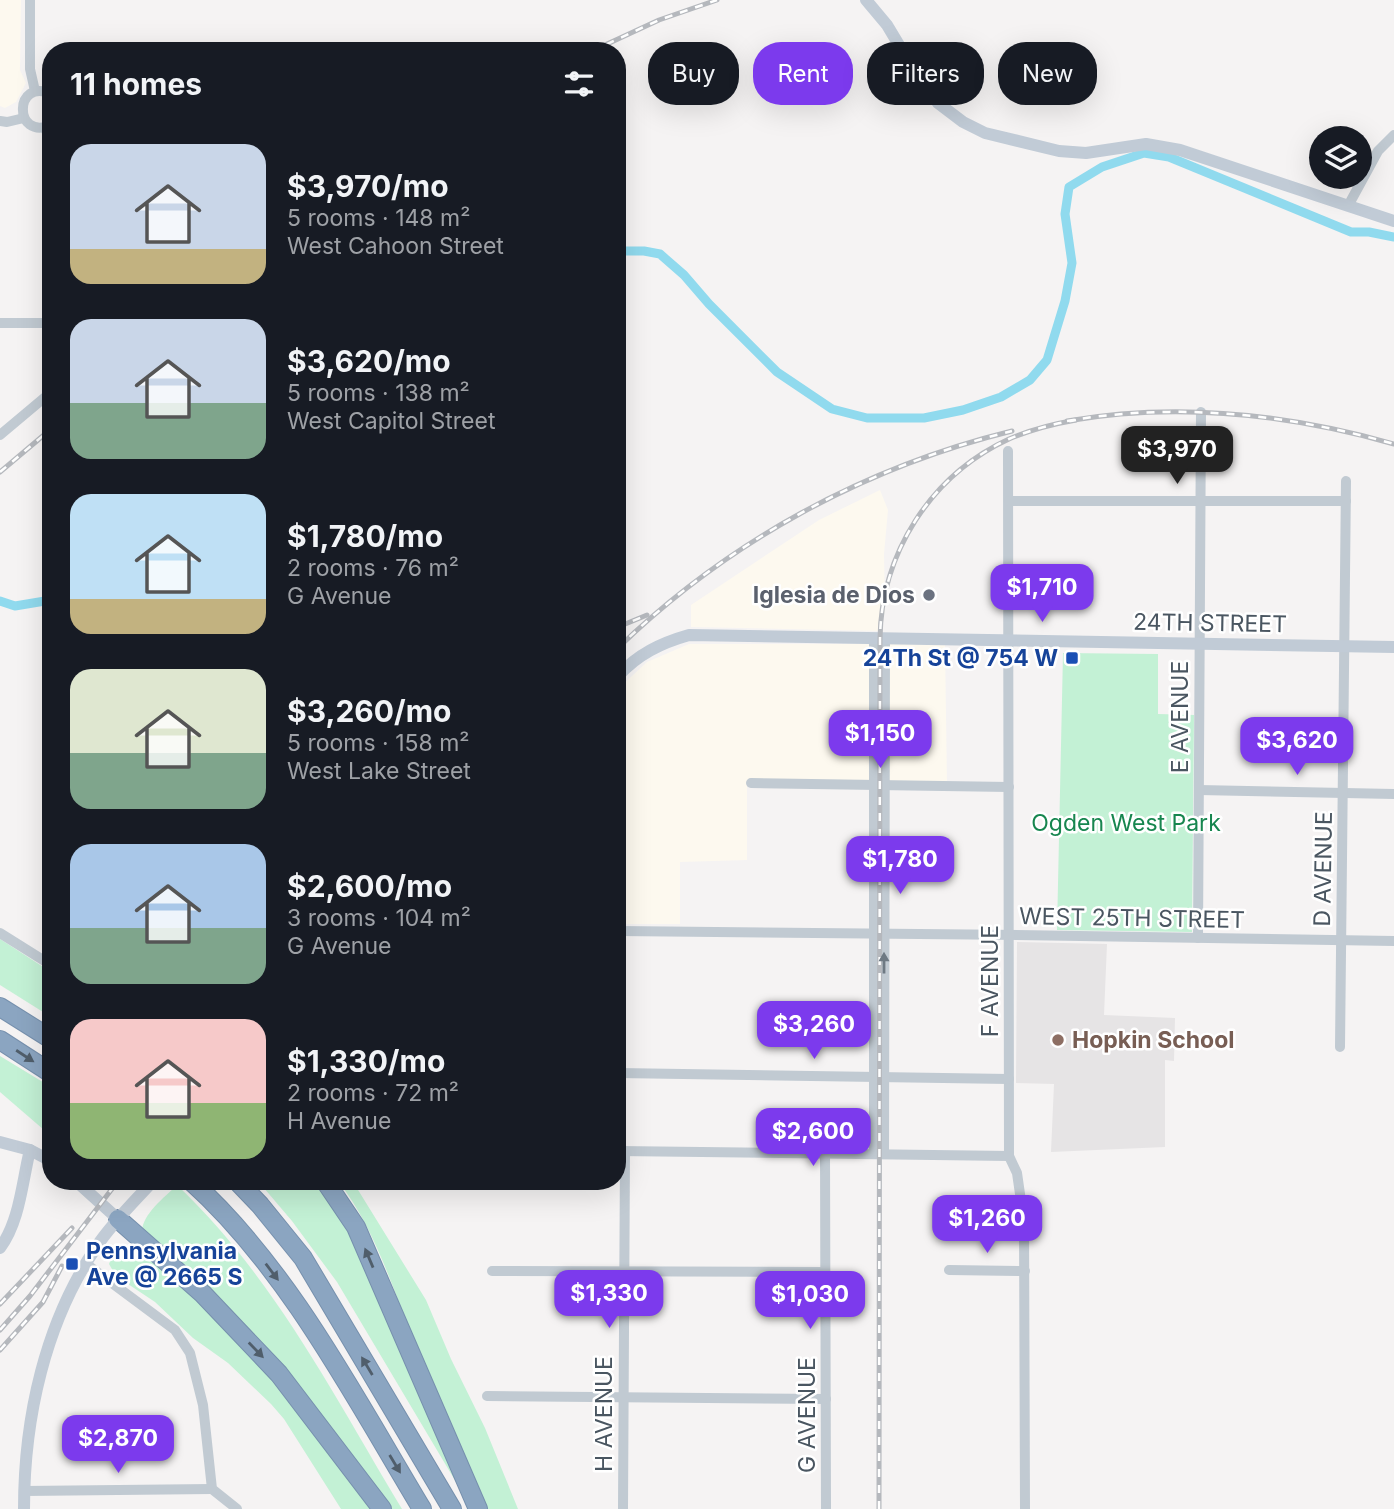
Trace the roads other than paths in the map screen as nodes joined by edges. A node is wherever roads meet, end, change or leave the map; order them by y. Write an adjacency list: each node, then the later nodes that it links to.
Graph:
1 (30, 0): 3 (street)
2 (866, 0): 9 (street)
3 (35, 91): 4 (street); 5 (street)
4 (42, 92)
5 (24, 118): 6 (street); 7 (street)
6 (0, 121)
7 (42, 126)
8 (1394, 135): 9 (street)
9 (1348, 206): 10 (street)
10 (1394, 221)
11 (0, 323): 12 (street)
12 (42, 323)
13 (42, 400): 15 (street)
14 (1201, 412): 20 (street, E AVENUE)
15 (0, 435)
16 (1008, 451): 18 (street, F AVENUE)
17 (1346, 481): 19 (street, D AVENUE)
18 (1009, 501): 20 (street); 22 (street, F AVENUE)
19 (1346, 501): 20 (street); 24 (street, D AVENUE)
20 (1201, 502): 23 (street, E AVENUE)
21 (880, 638): 22 (street, 24TH STREET); 26 (street, 24TH STREET); 28 (street)
22 (1009, 640): 23 (street, 24TH STREET); 29 (street, F AVENUE)
23 (1200, 644): 24 (street, 24TH STREET); 30 (street, E AVENUE)
24 (1345, 646): 25 (street, 24TH STREET); 31 (street, D AVENUE)
25 (1394, 647)
26 (626, 669)
27 (751, 783): 28 (street)
28 (879, 786): 29 (street); 34 (street)
29 (1009, 787): 36 (street, F AVENUE)
30 (1199, 790): 31 (street); 37 (street, E AVENUE)
31 (1343, 793): 32 (street); 38 (street, D AVENUE)
32 (1394, 794)
33 (626, 931): 34 (street, WEST 25TH STREET)
34 (879, 932): 36 (street, WEST 25TH STREET); 47 (street)
35 (0, 933): 40 (street)
36 (1009, 936): 37 (street, WEST 25TH STREET); 48 (street, F AVENUE)
37 (1198, 938): 38 (street, WEST 25TH STREET)
38 (1342, 940): 39 (street, WEST 25TH STREET); 44 (street, D AVENUE)
39 (1394, 941)
40 (42, 959)
41 (0, 1007): 42 (highway)
42 (42, 1033)
43 (0, 1040): 45 (highway, one-way to 45)
44 (1340, 1047)
45 (42, 1067)
46 (626, 1073): 47 (street)
47 (879, 1077): 48 (street); 53 (street)
48 (1009, 1079): 55 (street, F AVENUE)
49 (0, 1142): 50 (street)
50 (30, 1150): 54 (street); 63 (street)
51 (626, 1151): 52 (street)
52 (825, 1153): 53 (street); 69 (street, G AVENUE)
53 (879, 1154): 55 (street)
54 (42, 1156)
55 (1009, 1156): 68 (street, F AVENUE)
56 (86, 1190): 62 (street)
57 (145, 1190): 62 (street)
58 (200, 1190): 78 (highway, one-way to 78)
59 (246, 1190): 79 (highway, one-way to 59)
60 (331, 1190): 80 (highway, one-way to 60)
61 (622, 1190): 67 (street, H AVENUE)
62 (118, 1219): 64 (street); 77 (highway, one-way to 77)
63 (0, 1248)
64 (85, 1263): 73 (street); 74 (street)
65 (492, 1270): 67 (street)
66 (948, 1270): 68 (street)
67 (624, 1271): 69 (street); 71 (street, H AVENUE)
68 (1025, 1271): 83 (street, F AVENUE)
69 (825, 1272): 72 (street, G AVENUE)
70 (487, 1396): 71 (street)
71 (624, 1398): 72 (street); 81 (street, H AVENUE)
72 (826, 1399): 82 (street, G AVENUE)
73 (212, 1489): 74 (street); 76 (street)
74 (24, 1491): 75 (street)
75 (24, 1509)
76 (237, 1509)
77 (382, 1509)
78 (422, 1509)
79 (452, 1509)
80 (478, 1509)
81 (623, 1509)
82 (826, 1509)
83 (1026, 1509)

